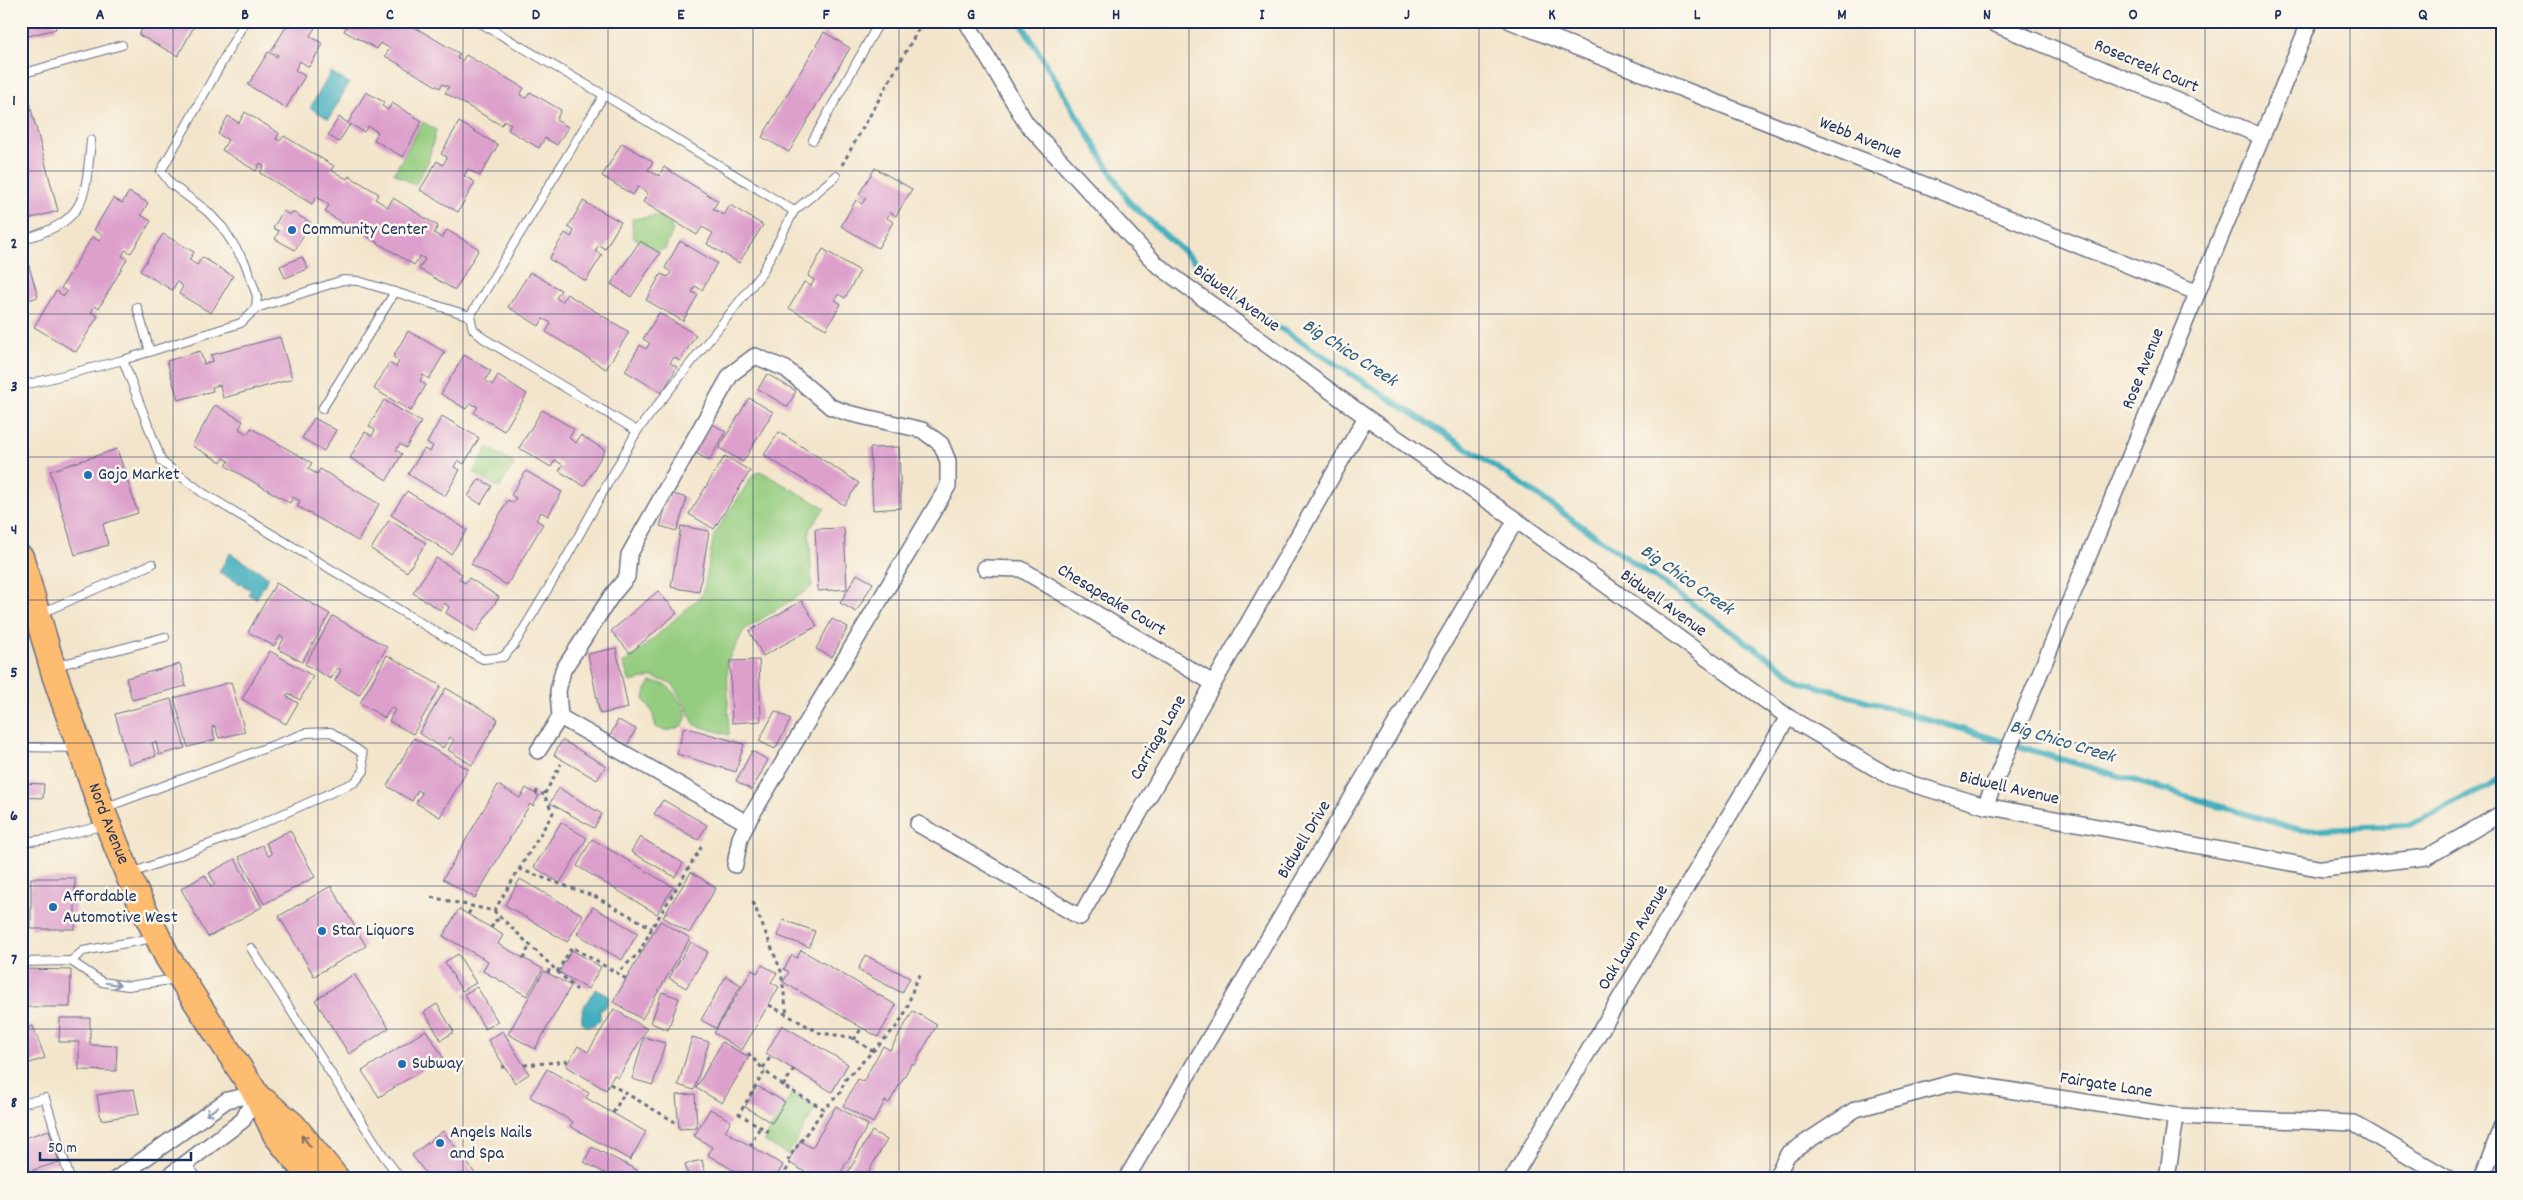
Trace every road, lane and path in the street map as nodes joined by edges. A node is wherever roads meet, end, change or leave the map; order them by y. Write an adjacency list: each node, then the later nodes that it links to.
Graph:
1 (245, 21): 22 (lane)
2 (477, 21): 11 (lane)
3 (880, 21): 14 (lane)
4 (923, 21): 15 (path)
5 (966, 21): 28 (street, Bidwell Avenue)
6 (1510, 21): 20 (street, Webb Avenue)
7 (1988, 21): 12 (street, Rosecreek Court)
8 (2310, 21): 12 (street, Rose Avenue)
9 (122, 46): 10 (lane)
10 (21, 74)
11 (604, 94): 17 (lane); 23 (lane)
12 (2261, 136): 20 (street, Rose Avenue)
13 (91, 140): 18 (lane)
14 (813, 140)
15 (847, 156)
16 (836, 176): 17 (lane)
17 (794, 212): 29 (lane)
18 (21, 240)
19 (395, 292): 22 (lane); 23 (lane); 27 (lane)
20 (2196, 292): 46 (street, Rose Avenue)
21 (137, 307): 24 (lane)
22 (256, 308): 24 (lane)
23 (470, 316): 29 (lane)
24 (150, 352): 25 (lane)
25 (123, 360): 26 (lane); 29 (lane)
26 (21, 386)
27 (322, 409)
28 (1366, 417): 30 (street, Bidwell Avenue); 37 (street, Carriage Lane)
29 (637, 431)
30 (1516, 520): 38 (street, Bidwell Avenue); 113 (street, Bidwell Drive)
31 (21, 558): 34 (main road, Nord Avenue)
32 (152, 564): 34 (lane)
33 (985, 568): 37 (street, Chesapeake Court)
34 (29, 616): 36 (main road, Nord Avenue)
35 (165, 637): 36 (lane)
36 (52, 667): 41 (main road, Nord Avenue)
37 (1212, 683): 50 (street, Carriage Lane)
38 (1788, 716): 46 (street, Bidwell Avenue); 114 (street, Oak Lawn Avenue)
39 (560, 717): 42 (street); 49 (street); 49 (street)
40 (21, 747): 41 (lane)
41 (80, 749): 48 (main road, Nord Avenue)
42 (538, 751)
43 (561, 764): 45 (path)
44 (536, 794): 45 (path)
45 (544, 795): 54 (path)
46 (1985, 806): 47 (street, Bidwell Avenue)
47 (2502, 813)
48 (105, 817): 51 (lane); 55 (main road, Nord Avenue); 55 (lane)
49 (747, 823): 53 (street)
50 (918, 824)
51 (21, 842)
52 (702, 846): 63 (path)
53 (735, 865)
54 (519, 869): 59 (path); 63 (path)
55 (128, 874): 64 (main road, Nord Avenue)
56 (431, 897): 58 (path)
57 (753, 902): 79 (path)
58 (473, 907): 59 (path); 60 (path)
59 (494, 911): 61 (path)
60 (468, 914)
61 (502, 918): 62 (path); 65 (path)
62 (491, 928)
63 (652, 928): 73 (path)
64 (158, 937): 68 (lane); 75 (main road, Nord Avenue)
65 (530, 945): 67 (path); 70 (path)
66 (252, 948): 111 (lane)
67 (523, 958)
68 (71, 961): 69 (lane); 75 (lane, one-way to 75)
69 (21, 962)
70 (551, 966): 71 (path); 72 (path)
71 (557, 972): 73 (path); 77 (path)
72 (548, 973)
73 (617, 973): 76 (path)
74 (922, 973): 82 (path)
75 (180, 978): 94 (main road, Nord Avenue)
76 (626, 979)
77 (577, 990)
78 (768, 1004): 79 (path)
79 (787, 1015): 81 (path)
80 (862, 1027): 81 (path)
81 (854, 1040): 82 (path)
82 (873, 1051): 96 (path)
83 (748, 1053): 89 (path)
84 (771, 1056): 89 (path)
85 (569, 1061): 86 (path)
86 (524, 1065)
87 (501, 1067): 88 (path)
88 (506, 1067)
89 (764, 1069): 92 (path); 101 (path)
90 (794, 1069): 92 (path)
91 (610, 1084): 93 (path)
92 (783, 1086): 96 (path)
93 (625, 1092): 97 (path); 99 (path)
94 (256, 1094): 104 (street); 106 (street, one-way to 106); 109 (main road, Nord Avenue); 110 (main road, Nord Avenue, one-way to 94)
95 (21, 1104): 105 (lane)
96 (824, 1109): 112 (path)
97 (613, 1113)
98 (2176, 1116): 115 (street, Fairgate Lane); 116 (street); 117 (street, Fairgate Lane)
99 (676, 1122)
100 (2502, 1125): 118 (street)
101 (760, 1127): 102 (path); 103 (path)
102 (769, 1132)
103 (750, 1146)
104 (186, 1164): 107 (street); 108 (lane)
105 (70, 1179)
106 (116, 1179)
107 (165, 1179)
108 (199, 1179)
109 (311, 1179)
110 (337, 1179)
111 (401, 1179)
112 (789, 1179)
113 (1126, 1179)
114 (1512, 1179)
115 (1775, 1179)
116 (2167, 1179)
117 (2450, 1179)
118 (2482, 1179)

